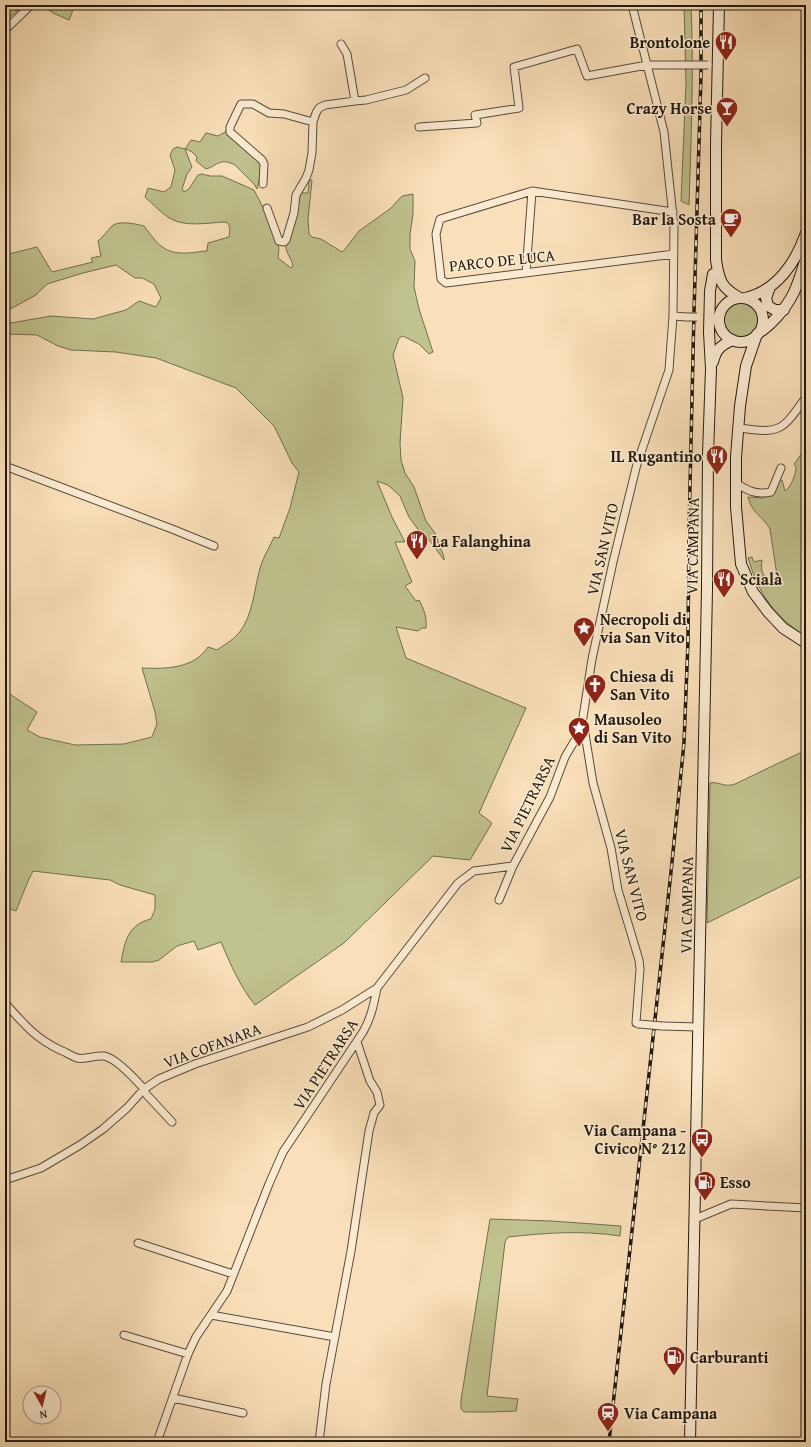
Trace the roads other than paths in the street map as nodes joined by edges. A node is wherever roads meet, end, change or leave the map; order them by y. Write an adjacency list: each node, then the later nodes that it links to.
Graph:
1 (31, 5): 4 (street)
2 (632, 5): 6 (street)
3 (719, 5): 7 (street)
4 (5, 30)
5 (341, 44): 9 (street)
6 (647, 65): 7 (street, bridge); 11 (street); 15 (street)
7 (713, 65): 17 (street)
8 (425, 78): 9 (street)
9 (355, 101): 10 (street)
10 (313, 122): 12 (street); 14 (street)
11 (419, 127)
12 (263, 184)
13 (532, 191): 15 (street, PARCO DE LUCA); 20 (street); 20 (street, PARCO DE LUCA)
14 (267, 208)
15 (673, 212): 18 (street, VIA SAN VITO)
16 (806, 233): 21 (street)
17 (716, 251): 24 (street); 27 (street)
18 (674, 254): 20 (street, PARCO DE LUCA); 26 (street, VIA SAN VITO)
19 (806, 258): 22 (street)
20 (526, 273)
21 (782, 276): 22 (street); 23 (street)
22 (798, 284): 25 (street)
23 (771, 286): 24 (street); 25 (street)
24 (743, 298): 27 (street); 28 (street)
25 (784, 310): 28 (street)
26 (673, 316): 27 (street, bridge); 39 (street, VIA SAN VITO)
27 (716, 318): 29 (street); 31 (street, VIA CAMPANA)
28 (758, 333): 29 (street); 30 (street)
29 (735, 341): 30 (street); 31 (street, VIA CAMPANA)
30 (746, 366): 33 (street)
31 (711, 370): 44 (street, VIA CAMPANA)
32 (806, 397): 33 (street)
33 (739, 428): 36 (street)
34 (5, 466): 37 (street)
35 (781, 468): 36 (street)
36 (736, 483): 38 (street)
37 (214, 546)
38 (806, 644)
39 (581, 730): 40 (street, VIA PIETRARSA); 44 (street, VIA SAN VITO, bridge)
40 (513, 866): 41 (street); 42 (street, VIA PIETRARSA)
41 (499, 900)
42 (377, 988): 45 (street, VIA PIETRARSA); 46 (street, VIA COFANARA)
43 (5, 1003): 46 (street)
44 (698, 1027): 50 (street, VIA CAMPANA)
45 (357, 1042): 52 (street, VIA PIETRARSA); 55 (street)
46 (144, 1089): 47 (street); 48 (street, VIA COFANARA)
47 (172, 1122)
48 (5, 1180)
49 (806, 1208): 50 (street)
50 (695, 1219): 61 (street, VIA CAMPANA)
51 (138, 1243): 52 (street)
52 (234, 1274): 53 (street, VIA PIETRARSA)
53 (211, 1316): 55 (street); 56 (street, VIA PIETRARSA)
54 (124, 1335): 56 (street)
55 (335, 1338): 60 (street)
56 (188, 1354): 57 (street, VIA PIETRARSA)
57 (173, 1398): 58 (street); 59 (street, VIA PIETRARSA)
58 (244, 1413)
59 (157, 1442)
60 (319, 1442)
61 (690, 1442)

